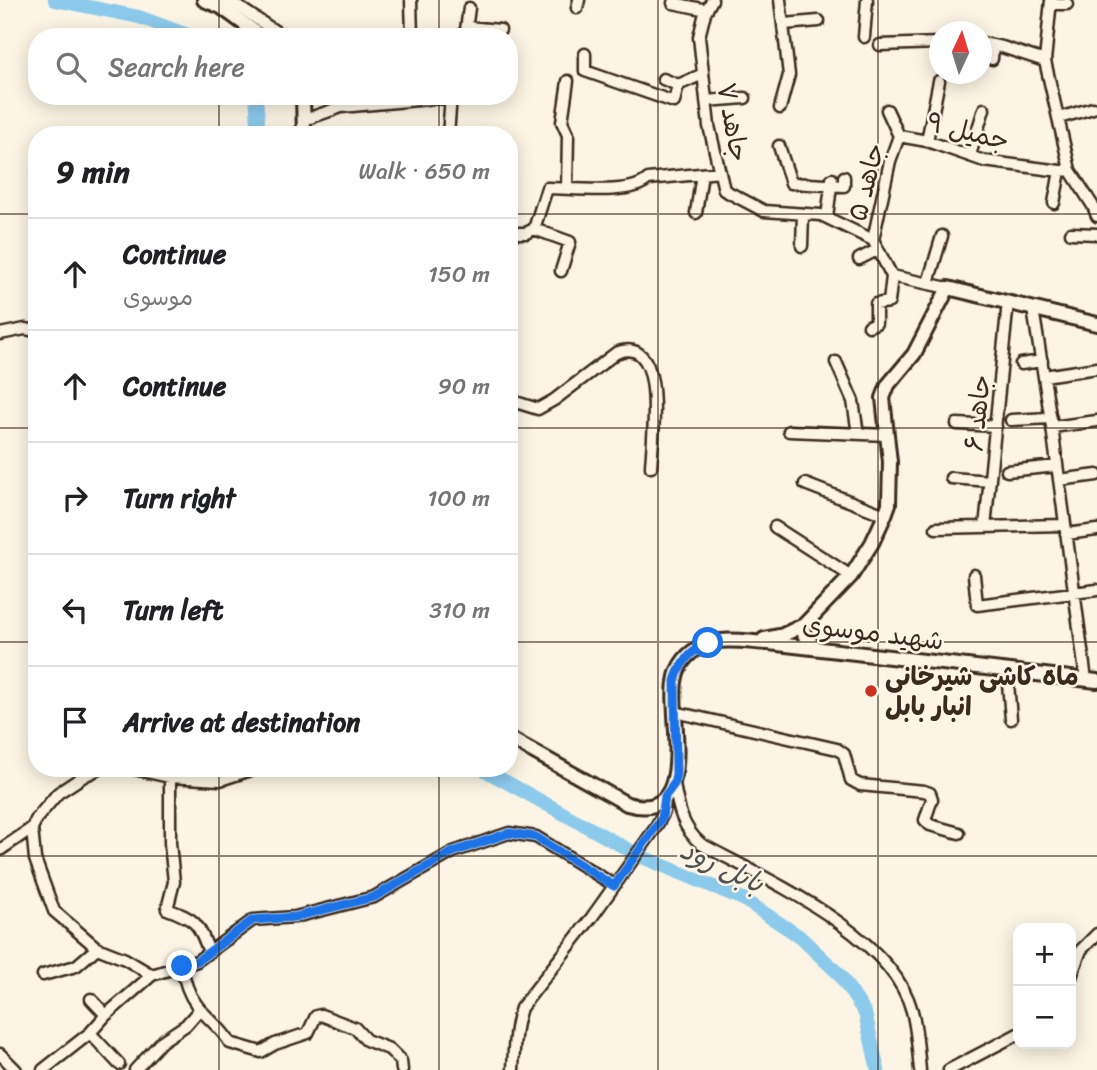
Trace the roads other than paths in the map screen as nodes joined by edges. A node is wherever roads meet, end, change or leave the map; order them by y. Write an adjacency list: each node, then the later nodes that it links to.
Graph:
1 (204, 0): 14 (main road)
2 (228, 0): 15 (street)
3 (411, 0): 16 (street)
4 (712, 0): 11 (street)
5 (780, 0): 13 (street)
6 (867, 0): 18 (street)
7 (1051, 2): 9 (street); 24 (street)
8 (673, 3): 11 (street)
9 (1067, 4)
10 (469, 8): 17 (street)
11 (707, 10): 25 (street, جاهد ۷)
12 (819, 21): 13 (street)
13 (784, 24): 35 (street)
14 (249, 28)
15 (270, 28)
16 (412, 28)
17 (466, 28)
18 (864, 37)
19 (929, 43): 20 (street)
20 (880, 45)
21 (993, 45): 23 (street); 24 (street)
22 (585, 54): 29 (street)
23 (992, 59)
24 (1045, 61): 39 (street)
25 (703, 74): 29 (street); 31 (street, جاهد ۷)
26 (663, 79): 29 (street)
27 (568, 81): 52 (street)
28 (938, 84): 44 (street)
29 (678, 85)
30 (745, 98): 31 (street)
31 (706, 101): 48 (street, جاهد ۷)
32 (303, 105): 40 (main road)
33 (363, 105): 40 (street)
34 (451, 105): 42 (street)
35 (780, 108)
36 (1093, 108): 39 (street)
37 (984, 109): 46 (street)
38 (887, 110): 43 (street)
39 (1059, 118): 47 (street)
40 (304, 120): 41 (main road)
41 (304, 126)
42 (449, 126)
43 (899, 136): 44 (street, جمیل ۹); 63 (street, جاهد ۵)
44 (926, 141): 46 (street, جمیل ۹)
45 (779, 146): 51 (street)
46 (970, 155): 47 (street, جمیل ۹)
47 (1065, 170): 53 (street); 54 (street)
48 (720, 173): 49 (street); 56 (street, جاهد ۷)
49 (702, 174): 52 (street); 55 (street)
50 (844, 177): 51 (street)
51 (832, 182): 57 (street)
52 (567, 188): 58 (street)
53 (1054, 203)
54 (1096, 209)
55 (696, 213)
56 (803, 214): 57 (street, جاهد ۷); 64 (street)
57 (827, 216): 63 (street, جاهد ۷)
58 (534, 229): 59 (street); 66 (street)
59 (518, 233)
60 (1071, 233): 61 (street)
61 (1097, 234)
62 (942, 236): 68 (street)
63 (875, 245): 65 (street); 67 (street, جاهد ۵)
64 (802, 246)
65 (859, 259)
66 (561, 271)
67 (892, 276): 68 (street); 73 (street)
68 (928, 283): 69 (street)
69 (948, 288): 70 (main road); 89 (main road)
70 (1009, 303): 71 (main road); 86 (street, جاهد ۶)
71 (1033, 309): 72 (main road); 76 (street)
72 (1097, 324)
73 (869, 326)
74 (28, 330): 75 (street)
75 (0, 334)
76 (1042, 361): 78 (street); 80 (street)
77 (835, 362): 88 (street)
78 (1021, 364)
79 (1097, 368): 80 (street)
80 (1044, 376): 84 (street)
81 (518, 403): 91 (street)
82 (1011, 420): 84 (street)
83 (1097, 421): 84 (street)
84 (1051, 422): 90 (street)
85 (957, 424): 86 (street)
86 (996, 426): 96 (street, جاهد ۶)
87 (789, 431): 88 (street)
88 (858, 434): 89 (street)
89 (887, 435): 98 (main road)
90 (1057, 466): 92 (street); 95 (street)
91 (651, 467)
92 (1007, 471)
93 (1097, 475): 95 (street)
94 (951, 478): 96 (street)
95 (1059, 480): 102 (street)
96 (990, 481): 100 (street, جاهد ۶)
97 (805, 484): 98 (street)
98 (885, 515): 105 (main road)
99 (775, 527): 105 (street)
100 (985, 527): 101 (street); 102 (street)
101 (936, 528)
102 (1065, 530): 103 (street); 107 (street)
103 (1097, 530)
104 (974, 575): 107 (street)
105 (851, 576): 108 (main road)
106 (1097, 590): 107 (street)
107 (1074, 594): 112 (street)
108 (804, 625): 109 (main road); 110 (main road)
109 (745, 642): 110 (main road, شهید موسوی); 113 (main road)
110 (817, 649): 111 (main road, شهید موسوی)
111 (1007, 671): 112 (main road, شهید موسوی); 114 (street)
112 (1092, 680)
113 (675, 712): 120 (main road); 123 (street)
114 (1011, 719)
115 (518, 743): 121 (main road)
116 (81, 777): 122 (street)
117 (170, 777): 128 (street)
118 (182, 777): 119 (street)
119 (229, 777)
120 (674, 784): 121 (main road); 145 (street)
121 (665, 796): 125 (street)
122 (32, 828): 124 (street); 127 (street)
123 (959, 833)
124 (0, 850)
125 (614, 886): 128 (street); 144 (street)
126 (1097, 934): 129 (street)
127 (97, 948): 131 (street); 132 (street)
128 (209, 952): 130 (street)
129 (1076, 964)
130 (182, 966): 132 (street); 134 (street)
131 (43, 975)
132 (152, 975): 135 (street)
133 (91, 999): 135 (street)
134 (200, 1009): 142 (street); 143 (street)
135 (106, 1015): 136 (street)
136 (90, 1032): 139 (street); 141 (street)
137 (1013, 1037): 146 (street)
138 (0, 1054): 140 (street)
139 (119, 1064)
140 (16, 1070)
141 (43, 1070)
142 (135, 1070)
143 (402, 1070)
144 (513, 1070)
145 (920, 1070)
146 (949, 1070)

